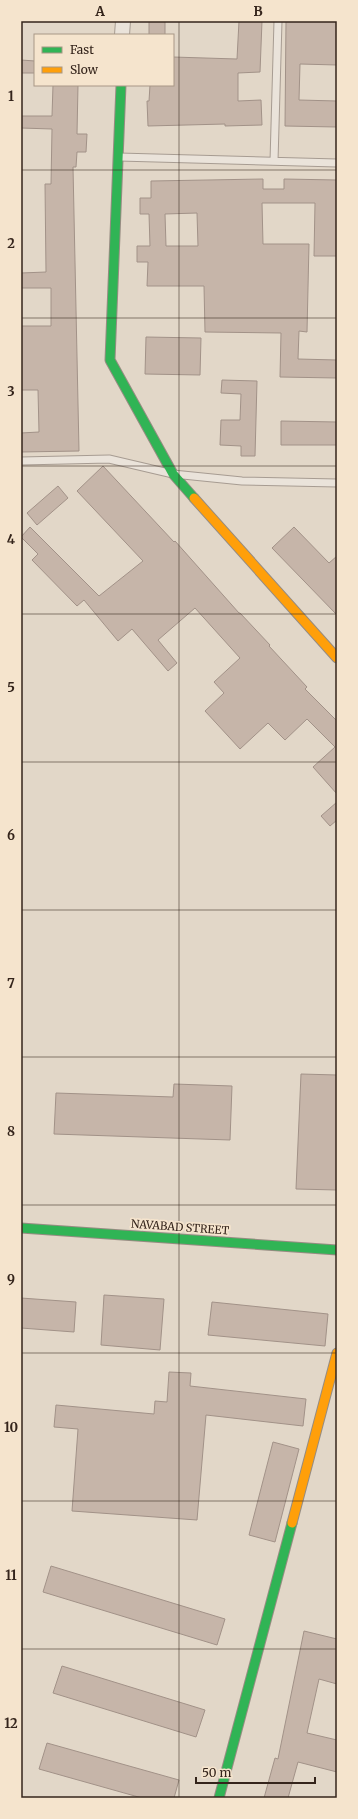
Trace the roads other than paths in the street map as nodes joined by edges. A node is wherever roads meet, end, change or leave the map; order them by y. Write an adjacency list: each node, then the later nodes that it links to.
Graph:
1 (123, 21): 3 (street)
2 (278, 21): 6 (lane)
3 (122, 34)
4 (121, 86): 5 (street)
5 (119, 157): 6 (lane); 9 (street)
6 (274, 161): 7 (lane)
7 (337, 163)
8 (21, 461): 9 (lane)
9 (173, 474): 10 (lane); 11 (street)
10 (337, 483)
11 (337, 658)
12 (21, 1228): 13 (street, NAVABAD STREET)
13 (337, 1250)
14 (337, 1353): 15 (street)
15 (219, 1798)

